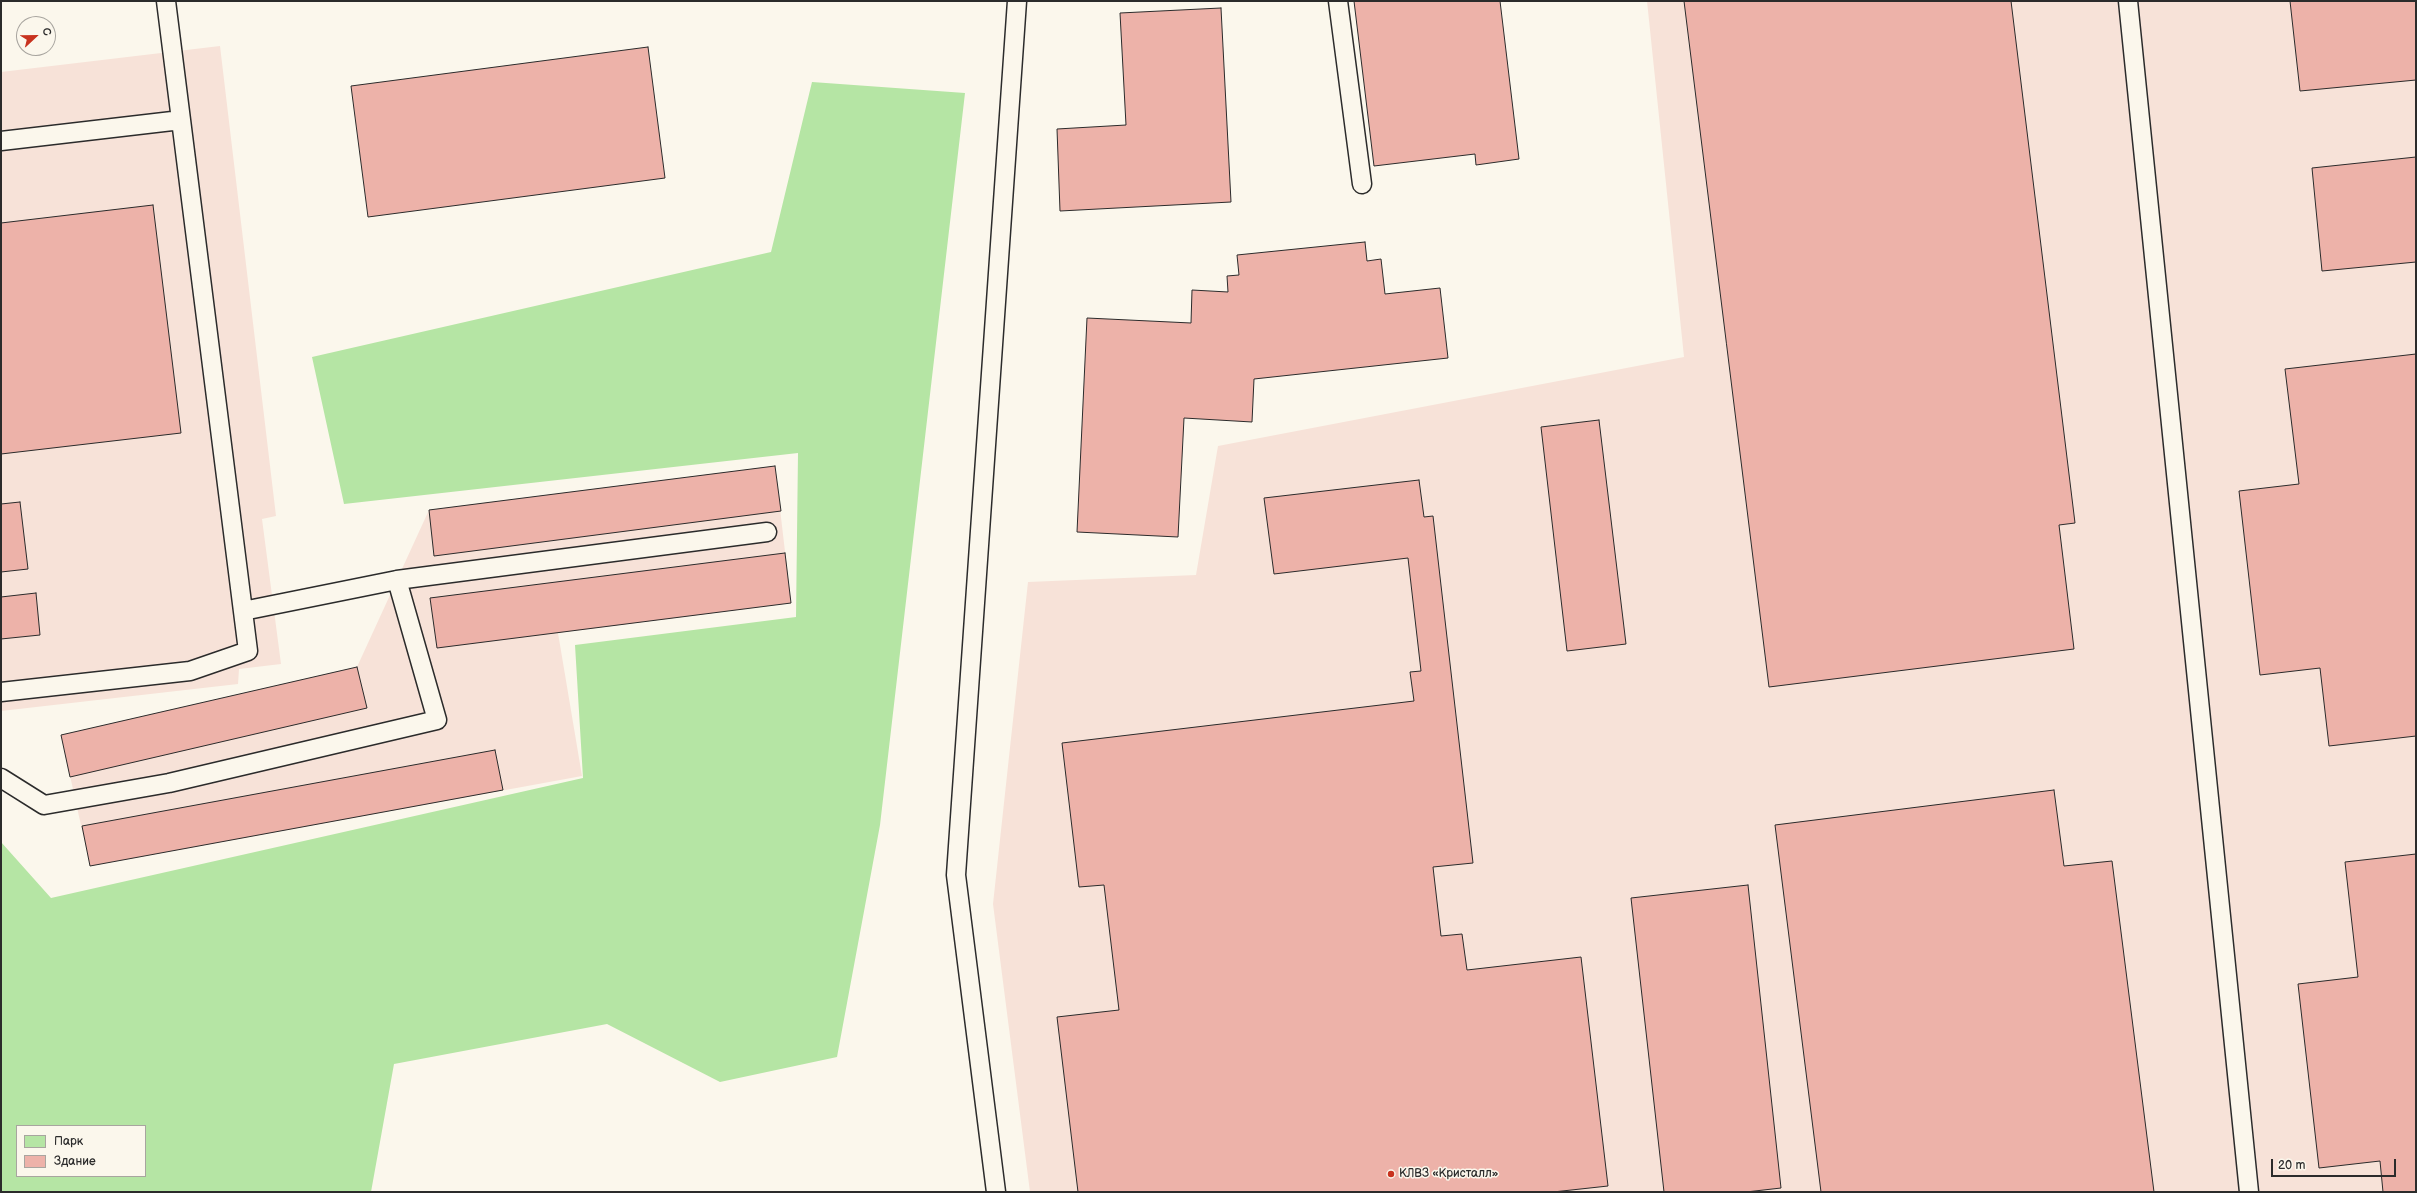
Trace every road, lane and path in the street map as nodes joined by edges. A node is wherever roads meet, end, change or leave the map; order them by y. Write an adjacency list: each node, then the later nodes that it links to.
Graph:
1 (166, 1): 5 (lane)
2 (1017, 1): 13 (lane)
3 (1338, 1): 7 (lane)
4 (2128, 1): 14 (lane)
5 (181, 120): 6 (lane); 10 (lane)
6 (1, 141)
7 (1362, 184)
8 (768, 532): 9 (lane)
9 (397, 580): 10 (lane); 12 (lane)
10 (243, 611): 11 (lane)
11 (1, 692)
12 (1, 778)
13 (996, 1192)
14 (2249, 1192)

